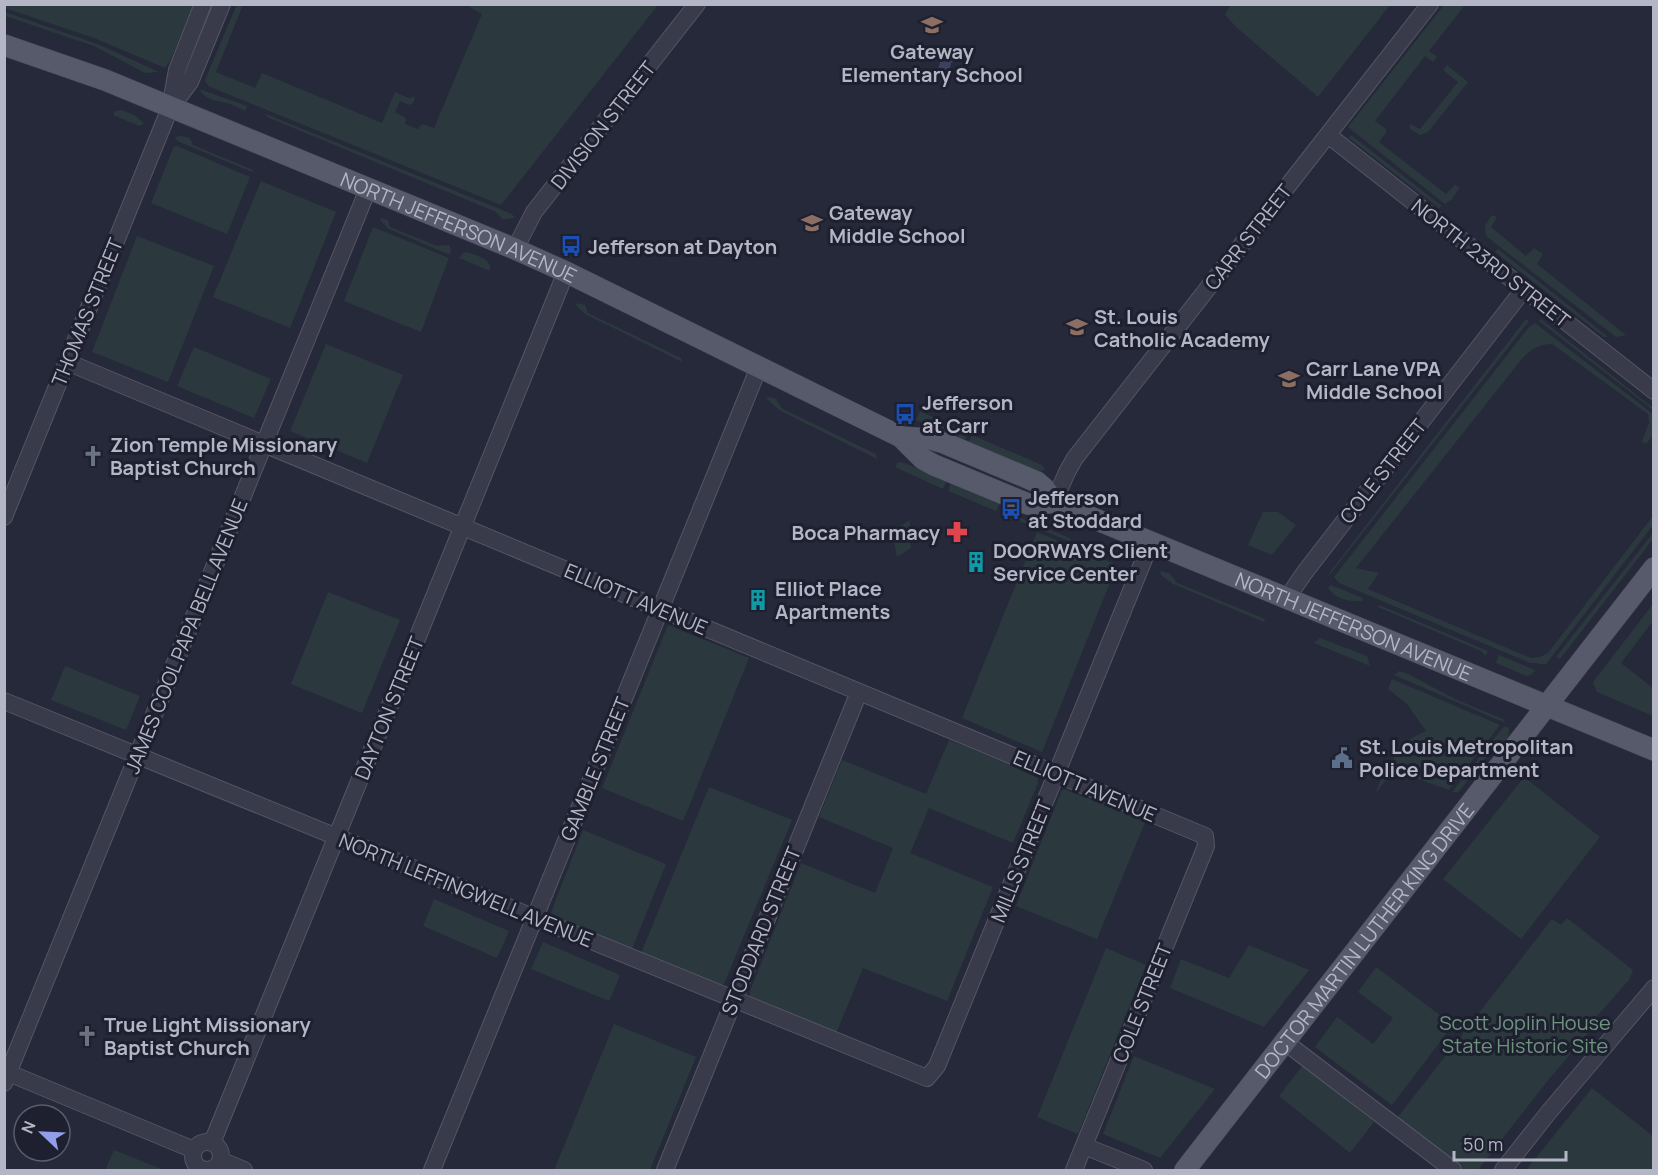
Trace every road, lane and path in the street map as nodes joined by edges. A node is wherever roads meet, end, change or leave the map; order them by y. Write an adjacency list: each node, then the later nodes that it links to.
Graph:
1 (203, 4): 6 (street, THOMAS STREET)
2 (222, 4): 6 (street, THOMAS STREET)
3 (697, 4): 9 (street, DIVISION STREET)
4 (1430, 4): 7 (street, CARR STREET)
5 (4, 45): 6 (main road, NORTH JEFFERSON AVENUE)
6 (170, 108): 8 (main road, NORTH JEFFERSON AVENUE); 12 (street, THOMAS STREET)
7 (1328, 135): 11 (street, NORTH 23RD STREET); 16 (street, CARR STREET)
8 (368, 189): 9 (main road, NORTH JEFFERSON AVENUE); 15 (street, JAMES COOL PAPA BELL AVENUE)
9 (515, 249): 10 (main road, NORTH JEFFERSON AVENUE)
10 (566, 272): 13 (main road, NORTH JEFFERSON AVENUE); 18 (street, DAYTON STREET)
11 (1524, 289): 14 (street, NORTH 23RD STREET); 21 (street, COLE STREET)
12 (67, 362): 15 (street, ELLIOTT AVENUE); 17 (street, THOMAS STREET)
13 (759, 367): 16 (main road, NORTH JEFFERSON AVENUE); 22 (street, GAMBLE STREET)
14 (1653, 391)
15 (264, 444): 18 (street, ELLIOTT AVENUE); 27 (street, JAMES COOL PAPA BELL AVENUE)
16 (1054, 502): 19 (main road, NORTH JEFFERSON AVENUE)
17 (4, 517)
18 (463, 526): 22 (street, ELLIOTT AVENUE); 30 (street, DAYTON STREET)
19 (1151, 542): 21 (main road, NORTH JEFFERSON AVENUE); 28 (street, MILLS STREET)
20 (1653, 568): 25 (main road, DOCTOR MARTIN LUTHER KING DRIVE)
21 (1287, 598): 25 (main road, NORTH JEFFERSON AVENUE)
22 (660, 609): 23 (street, ELLIOTT AVENUE); 31 (street, GAMBLE STREET)
23 (859, 692): 28 (street, ELLIOTT AVENUE); 33 (street, STODDARD STREET)
24 (4, 701): 27 (street, NORTH LEFFINGWELL AVENUE)
25 (1547, 705): 26 (main road, NORTH JEFFERSON AVENUE); 34 (main road, DOCTOR MARTIN LUTHER KING DRIVE)
26 (1653, 750)
27 (138, 756): 30 (street, NORTH LEFFINGWELL AVENUE); 35 (street, JAMES COOL PAPA BELL AVENUE)
28 (1057, 774): 29 (street, ELLIOTT AVENUE); 36 (street, MILLS STREET)
29 (1205, 836): 38 (street, COLE STREET)
30 (337, 837): 31 (street, NORTH LEFFINGWELL AVENUE); 37 (street, DAYTON STREET)
31 (535, 918): 33 (street, NORTH LEFFINGWELL AVENUE); 43 (street, GAMBLE STREET)
32 (1653, 988): 49 (street)
33 (734, 999): 36 (street, NORTH LEFFINGWELL AVENUE); 44 (street, STODDARD STREET)
34 (1285, 1042): 47 (main road, DOCTOR MARTIN LUTHER KING DRIVE); 48 (street)
35 (6, 1076): 39 (street)
36 (927, 1078)
37 (212, 1143): 39 (street); 40 (street)
38 (1084, 1146): 45 (street, COLE STREET); 46 (street)
39 (194, 1150): 41 (street)
40 (220, 1160): 41 (street); 42 (street)
41 (201, 1170)
42 (244, 1170)
43 (432, 1170)
44 (665, 1170)
45 (1074, 1170)
46 (1144, 1170)
47 (1185, 1170)
48 (1453, 1170)
49 (1503, 1170)

